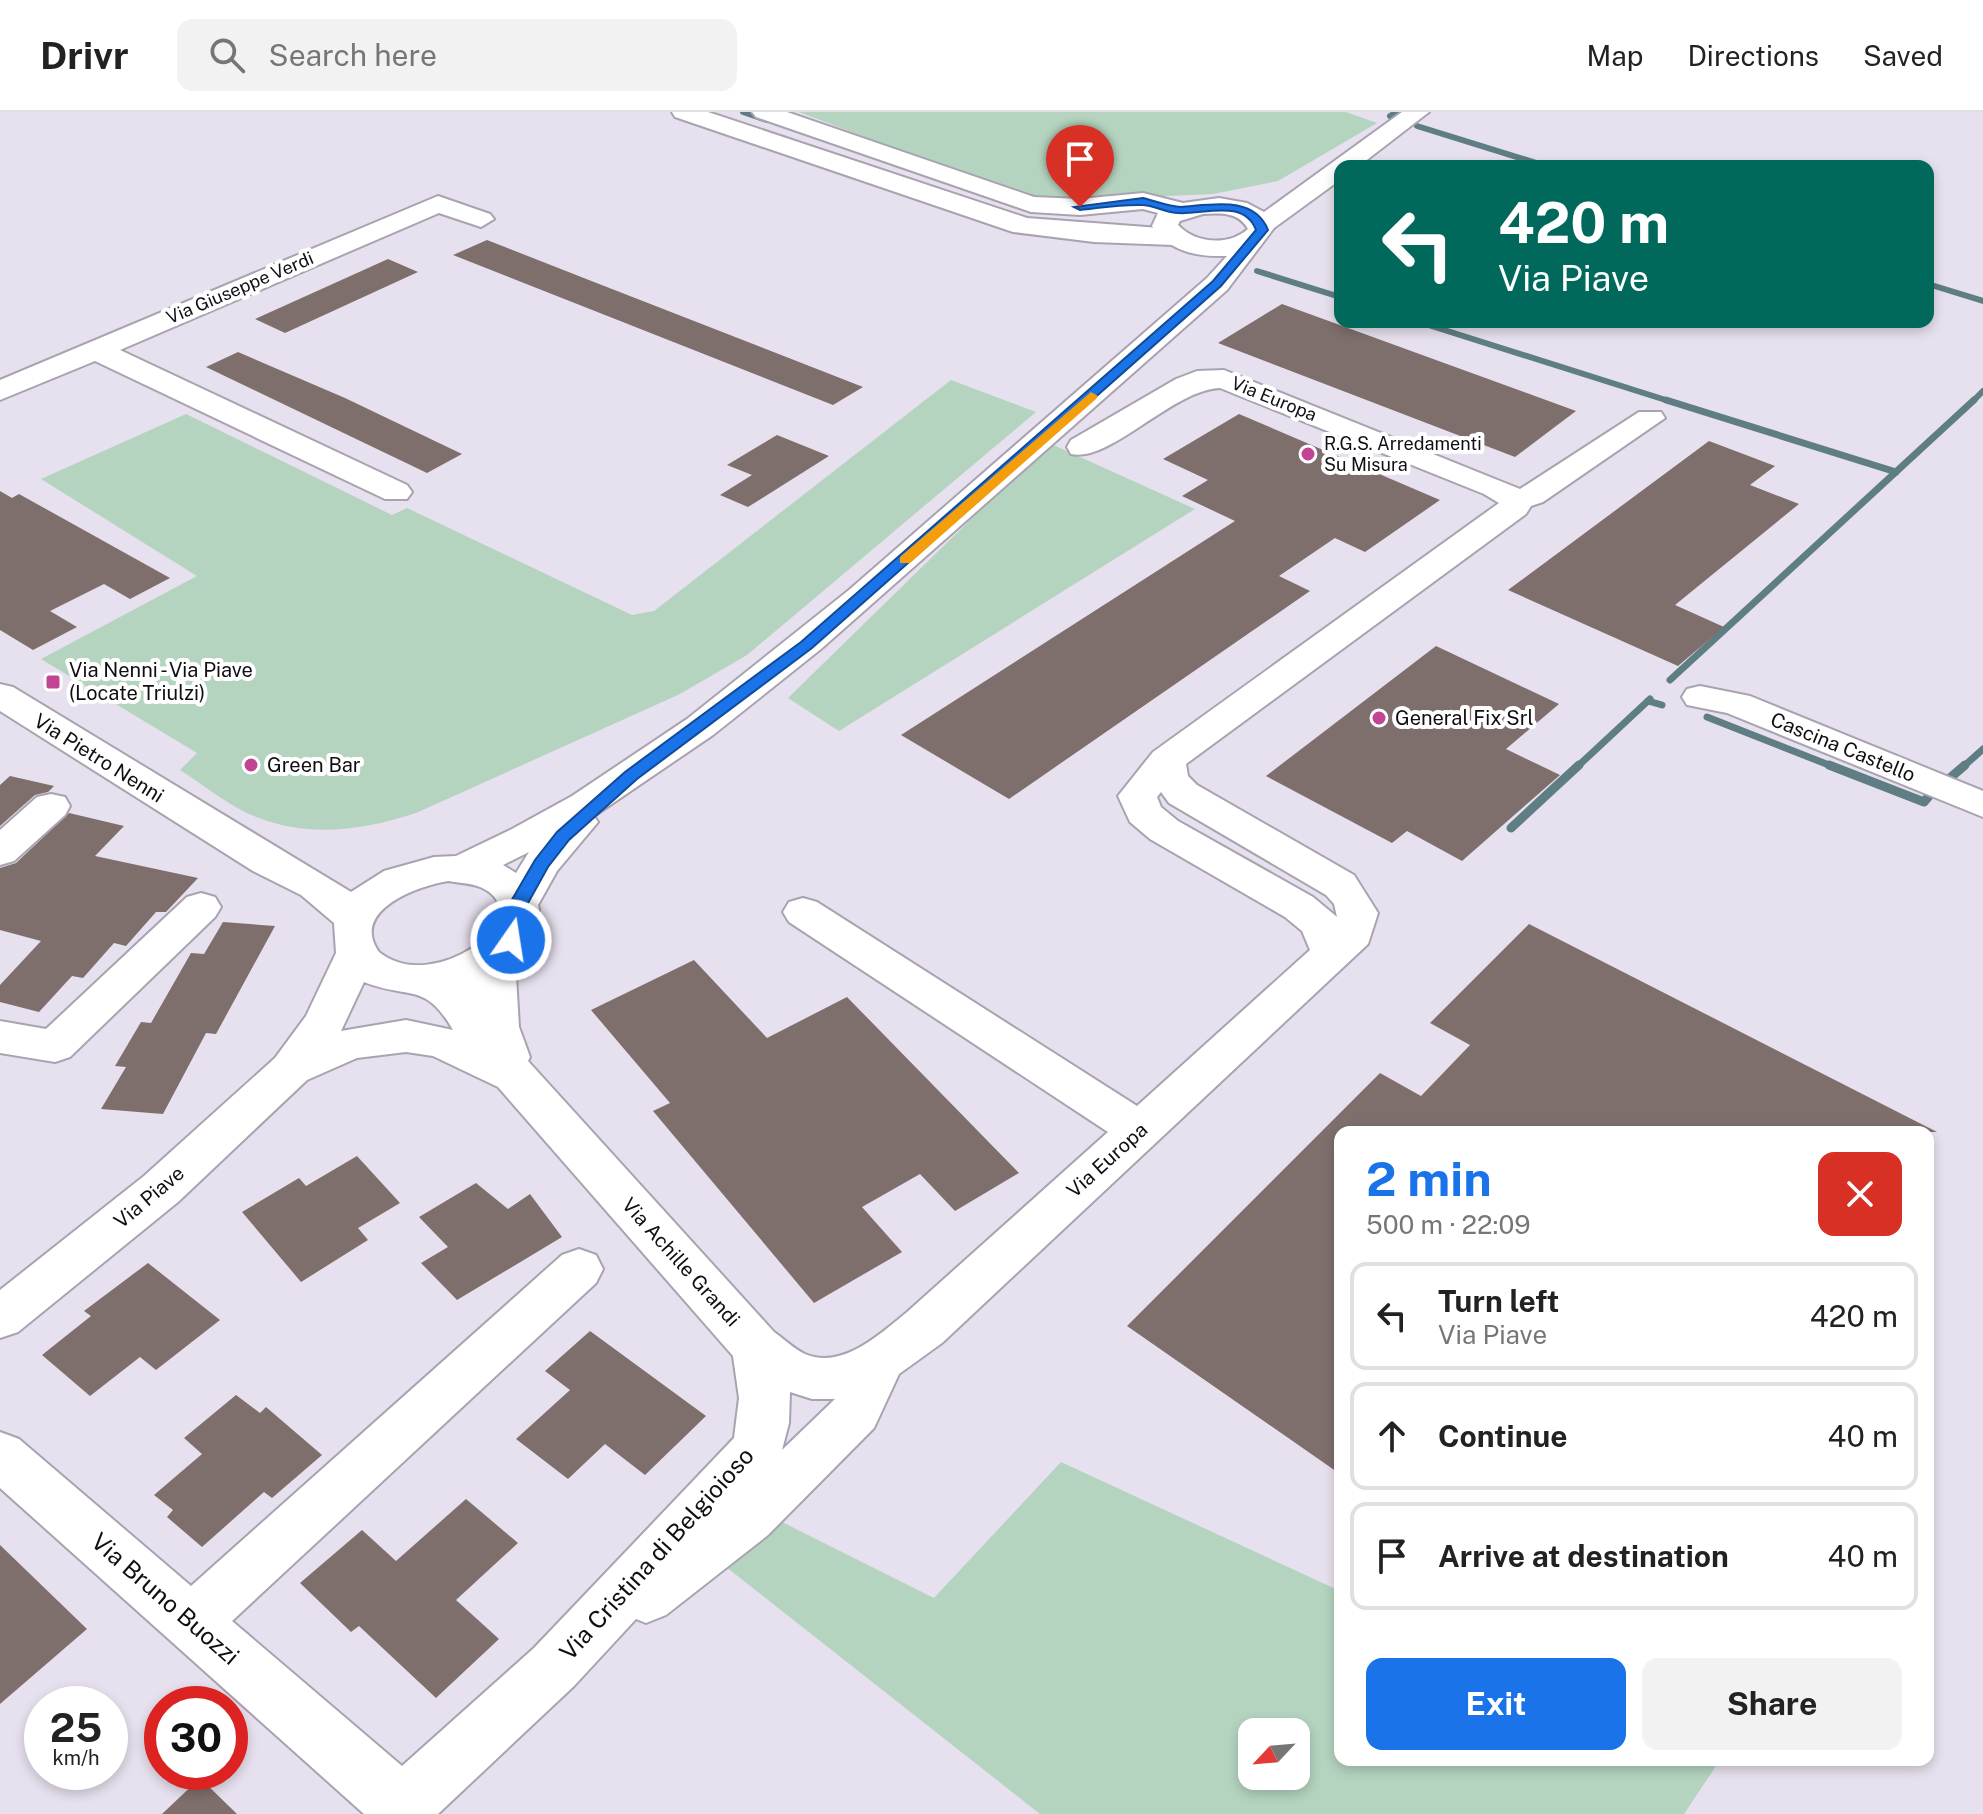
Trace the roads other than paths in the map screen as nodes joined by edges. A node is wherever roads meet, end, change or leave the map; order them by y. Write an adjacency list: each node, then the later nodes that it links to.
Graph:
1 (684, 112): 9 (highway)
2 (764, 112): 9 (street)
3 (1417, 112): 4 (street, Via Piave)
4 (1348, 160)
5 (1334, 170): 6 (street, Via Piave)
6 (1321, 179): 7 (street); 10 (street, Via Piave)
7 (1226, 207): 9 (street); 10 (street)
8 (481, 219): 12 (street, Via Giuseppe Verdi)
9 (1177, 226): 10 (street); 11 (street)
10 (1258, 232): 11 (street, Via Piave)
11 (1217, 284): 20 (street, Via Piave)
12 (96, 350): 13 (street, Via Giuseppe Verdi); 16 (street)
13 (0, 391)
14 (1650, 418): 17 (street, Via Europa)
15 (1082, 447): 17 (street, Via Europa)
16 (396, 492)
17 (1516, 500): 36 (street, Via Europa)
18 (0, 695): 23 (street, Via Pietro Nenni)
19 (1700, 697): 21 (street, Cascina Castello)
20 (631, 776): 25 (street, Via Piave); 27 (street, Via Piave)
21 (1983, 805)
22 (51, 806): 24 (street)
23 (199, 821): 26 (street, Via Pietro Nenni); 30 (street, Via Pietro Nenni)
24 (0, 852)
25 (464, 868): 26 (street, Via Piave); 27 (street, Via Piave)
26 (402, 878): 30 (street, Via Piave)
27 (519, 903): 31 (street, Via Piave)
28 (201, 907): 33 (street)
29 (803, 912): 36 (street)
30 (356, 937): 32 (street, Via Piave); 34 (street, Via Piave)
31 (494, 957): 32 (street, Via Piave); 35 (street, Via Achille Grandi)
32 (425, 980): 34 (street); 35 (street, Via Achille Grandi)
33 (0, 1037)
34 (304, 1062): 35 (street, Via Achille Grandi); 38 (street, Via Piave)
35 (516, 1077): 39 (street, Via Achille Grandi)
36 (1139, 1130): 40 (street, Via Europa)
37 (579, 1269): 43 (street)
38 (0, 1318)
39 (774, 1359): 40 (street); 42 (street, Via Cristina di Belgioioso); 44 (street, Via Cristina di Belgioioso)
40 (879, 1363): 42 (street, Via Cristina di Belgioioso)
41 (0, 1455): 43 (street, Via Bruno Buozzi)
42 (775, 1492): 44 (street, Via Cristina di Belgioioso)
43 (191, 1622): 45 (street, Via Bruno Buozzi)
44 (554, 1667): 45 (street, Via Cristina di Belgioioso)
45 (398, 1810)

